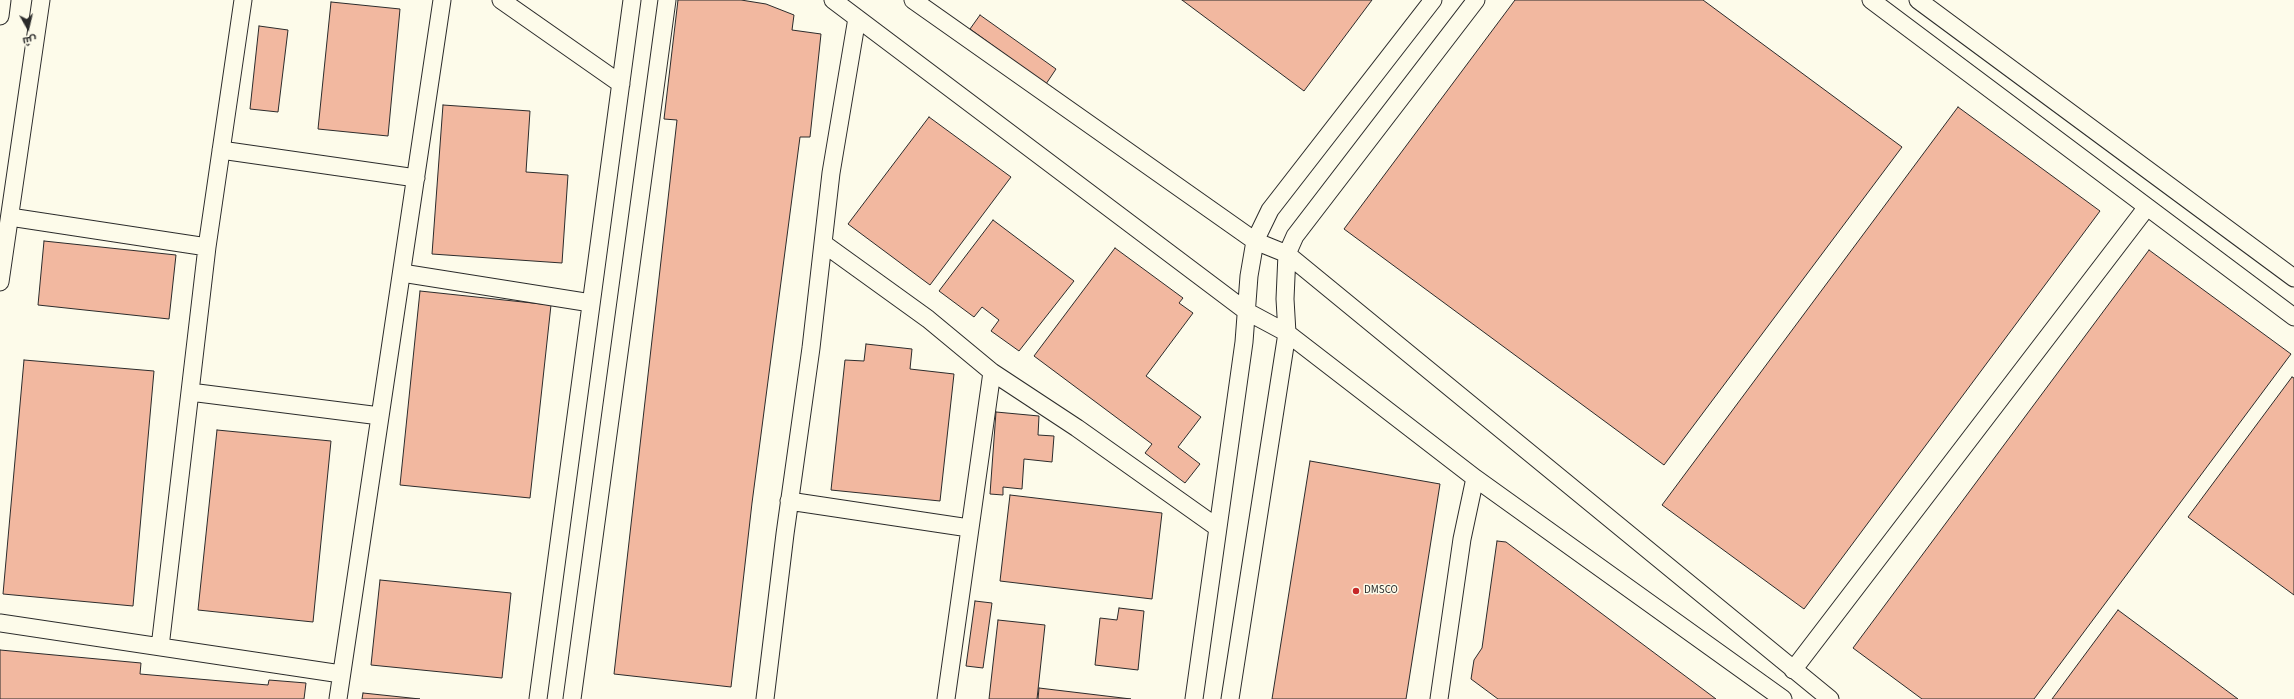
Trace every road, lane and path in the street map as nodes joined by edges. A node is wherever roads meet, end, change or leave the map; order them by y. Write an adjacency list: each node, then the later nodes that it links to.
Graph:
1 (2, 0): 14 (street)
2 (41, 0): 20 (street)
3 (243, 0): 17 (street)
4 (442, 0): 18 (street)
5 (502, 0): 16 (street)
6 (632, 0): 16 (street)
7 (667, 0): 47 (street)
8 (833, 0): 15 (street)
9 (913, 0): 21 (street)
10 (1433, 0): 21 (street)
11 (1476, 0): 24 (street)
12 (1871, 0): 19 (street)
13 (1918, 0): 26 (street)
14 (0, 16)
15 (857, 18): 22 (street); 29 (street)
16 (621, 84): 28 (street)
17 (221, 150): 18 (street); 23 (street)
18 (416, 178): 25 (street)
19 (2147, 207): 30 (street); 41 (street)
20 (10, 217): 23 (street); 27 (street)
21 (1255, 241): 24 (street); 29 (street)
22 (824, 244): 32 (street); 36 (street)
23 (207, 247): 33 (street)
24 (1287, 254): 31 (street); 41 (street)
25 (402, 273): 28 (street); 34 (street)
26 (2294, 278)
27 (0, 282)
28 (591, 303): 46 (street)
29 (1246, 311): 31 (street); 38 (street)
30 (2294, 317)
31 (1287, 333): 35 (street); 51 (street)
32 (992, 372): 37 (street); 38 (street)
33 (190, 392): 34 (street); 40 (street)
34 (380, 416): 42 (street)
35 (1475, 478): 44 (street); 52 (street)
36 (789, 501): 37 (street); 48 (street)
37 (969, 528): 49 (street)
38 (1218, 528): 50 (street)
39 (0, 623): 40 (street)
40 (160, 647): 42 (street)
41 (1793, 670): 43 (street)
42 (341, 674): 45 (street)
43 (1815, 694): 53 (street)
44 (1444, 697)
45 (338, 699)
46 (538, 699)
47 (572, 699)
48 (765, 699)
49 (946, 699)
50 (1194, 699)
51 (1230, 699)
52 (1783, 699)
53 (1830, 699)

